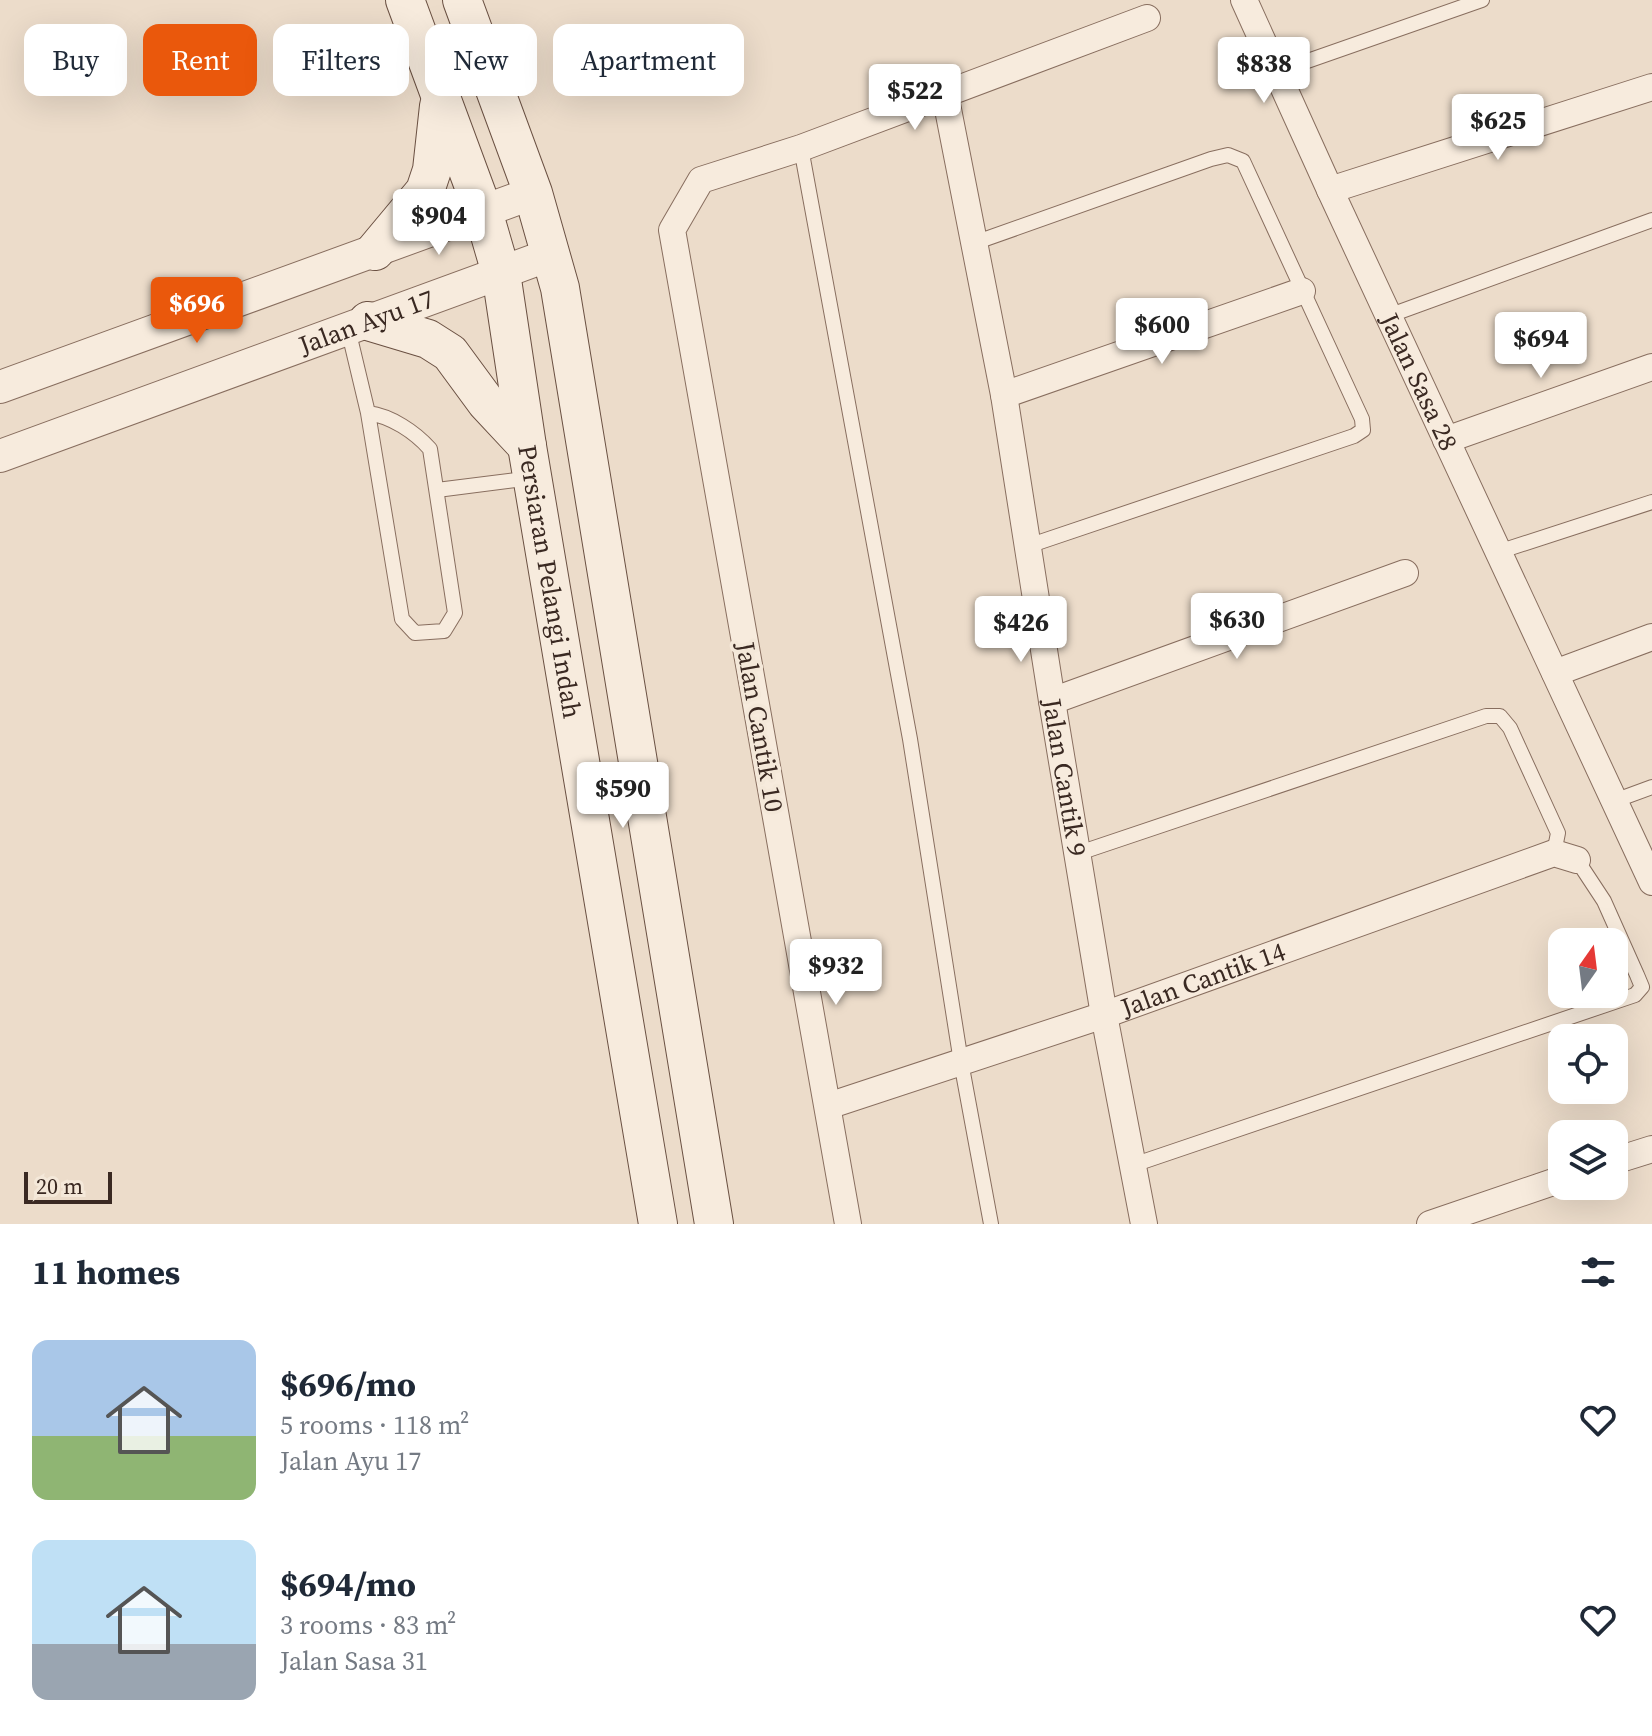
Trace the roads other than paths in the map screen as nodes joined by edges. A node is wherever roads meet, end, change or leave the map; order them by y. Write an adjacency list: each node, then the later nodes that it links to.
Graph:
1 (405, 0): 9 (main road, Persiaran Pelangi Indah)
2 (462, 0): 12 (main road)
3 (1244, 0): 6 (street, Jalan Sasa 28)
4 (1482, 0): 6 (lane)
5 (1147, 18): 8 (street)
6 (1276, 72): 11 (street, Jalan Sasa 28)
7 (1652, 87): 11 (street)
8 (945, 94): 10 (street); 15 (street, Jalan Cantik 9)
9 (440, 97): 13 (main road, Persiaran Pelangi Indah); 16 (main road)
10 (801, 148): 43 (lane); 44 (street, Jalan Cantik 10)
11 (1330, 190): 20 (street, Jalan Sasa 28)
12 (533, 193): 13 (street); 17 (main road)
13 (483, 211): 16 (street); 18 (main road, Persiaran Pelangi Indah)
14 (1652, 220): 20 (lane)
15 (974, 243): 19 (lane); 24 (street, Jalan Cantik 9)
16 (375, 251): 23 (street)
17 (552, 254): 18 (street, Jalan Ayu 17); 50 (main road)
18 (501, 273): 21 (street, Jalan Ayu 17); 28 (main road, Persiaran Pelangi Indah)
19 (1302, 291): 24 (street); 31 (lane)
20 (1388, 316): 26 (street, Jalan Sasa 28)
21 (358, 325): 25 (lane); 27 (street, Jalan Ayu 17); 28 (main road)
22 (1652, 367): 26 (street)
23 (0, 387)
24 (1004, 395): 31 (street, Jalan Cantik 9)
25 (368, 413): 29 (lane); 29 (lane)
26 (1446, 440): 32 (street, Jalan Sasa 28)
27 (0, 456)
28 (530, 462): 29 (lane); 49 (main road, Persiaran Pelangi Indah)
29 (437, 490)
30 (1652, 502): 32 (lane)
31 (1028, 546): 36 (street, Jalan Cantik 9)
32 (1498, 552): 35 (street, Jalan Sasa 28)
33 (1405, 573): 36 (street)
34 (1652, 637): 35 (street)
35 (1555, 673): 38 (street, Jalan Sasa 28)
36 (1052, 701): 39 (street, Jalan Cantik 9)
37 (1652, 787): 38 (lane)
38 (1614, 801): 41 (street, Jalan Sasa 28)
39 (1079, 853): 40 (lane); 42 (street, Jalan Cantik 9)
40 (1565, 857): 42 (street, Jalan Cantik 14); 47 (lane)
41 (1652, 882)
42 (1104, 1015): 43 (street, Jalan Cantik 14); 47 (street, Jalan Cantik 9)
43 (961, 1062): 44 (street, Jalan Cantik 14); 52 (lane)
44 (828, 1106): 51 (street, Jalan Cantik 10)
45 (1652, 1149): 46 (street)
46 (1628, 1157)
47 (1133, 1165): 53 (street, Jalan Cantik 9)
48 (1548, 1184): 54 (street)
49 (658, 1224)
50 (714, 1224)
51 (848, 1224)
52 (991, 1224)
53 (1144, 1224)
54 (1430, 1224)

